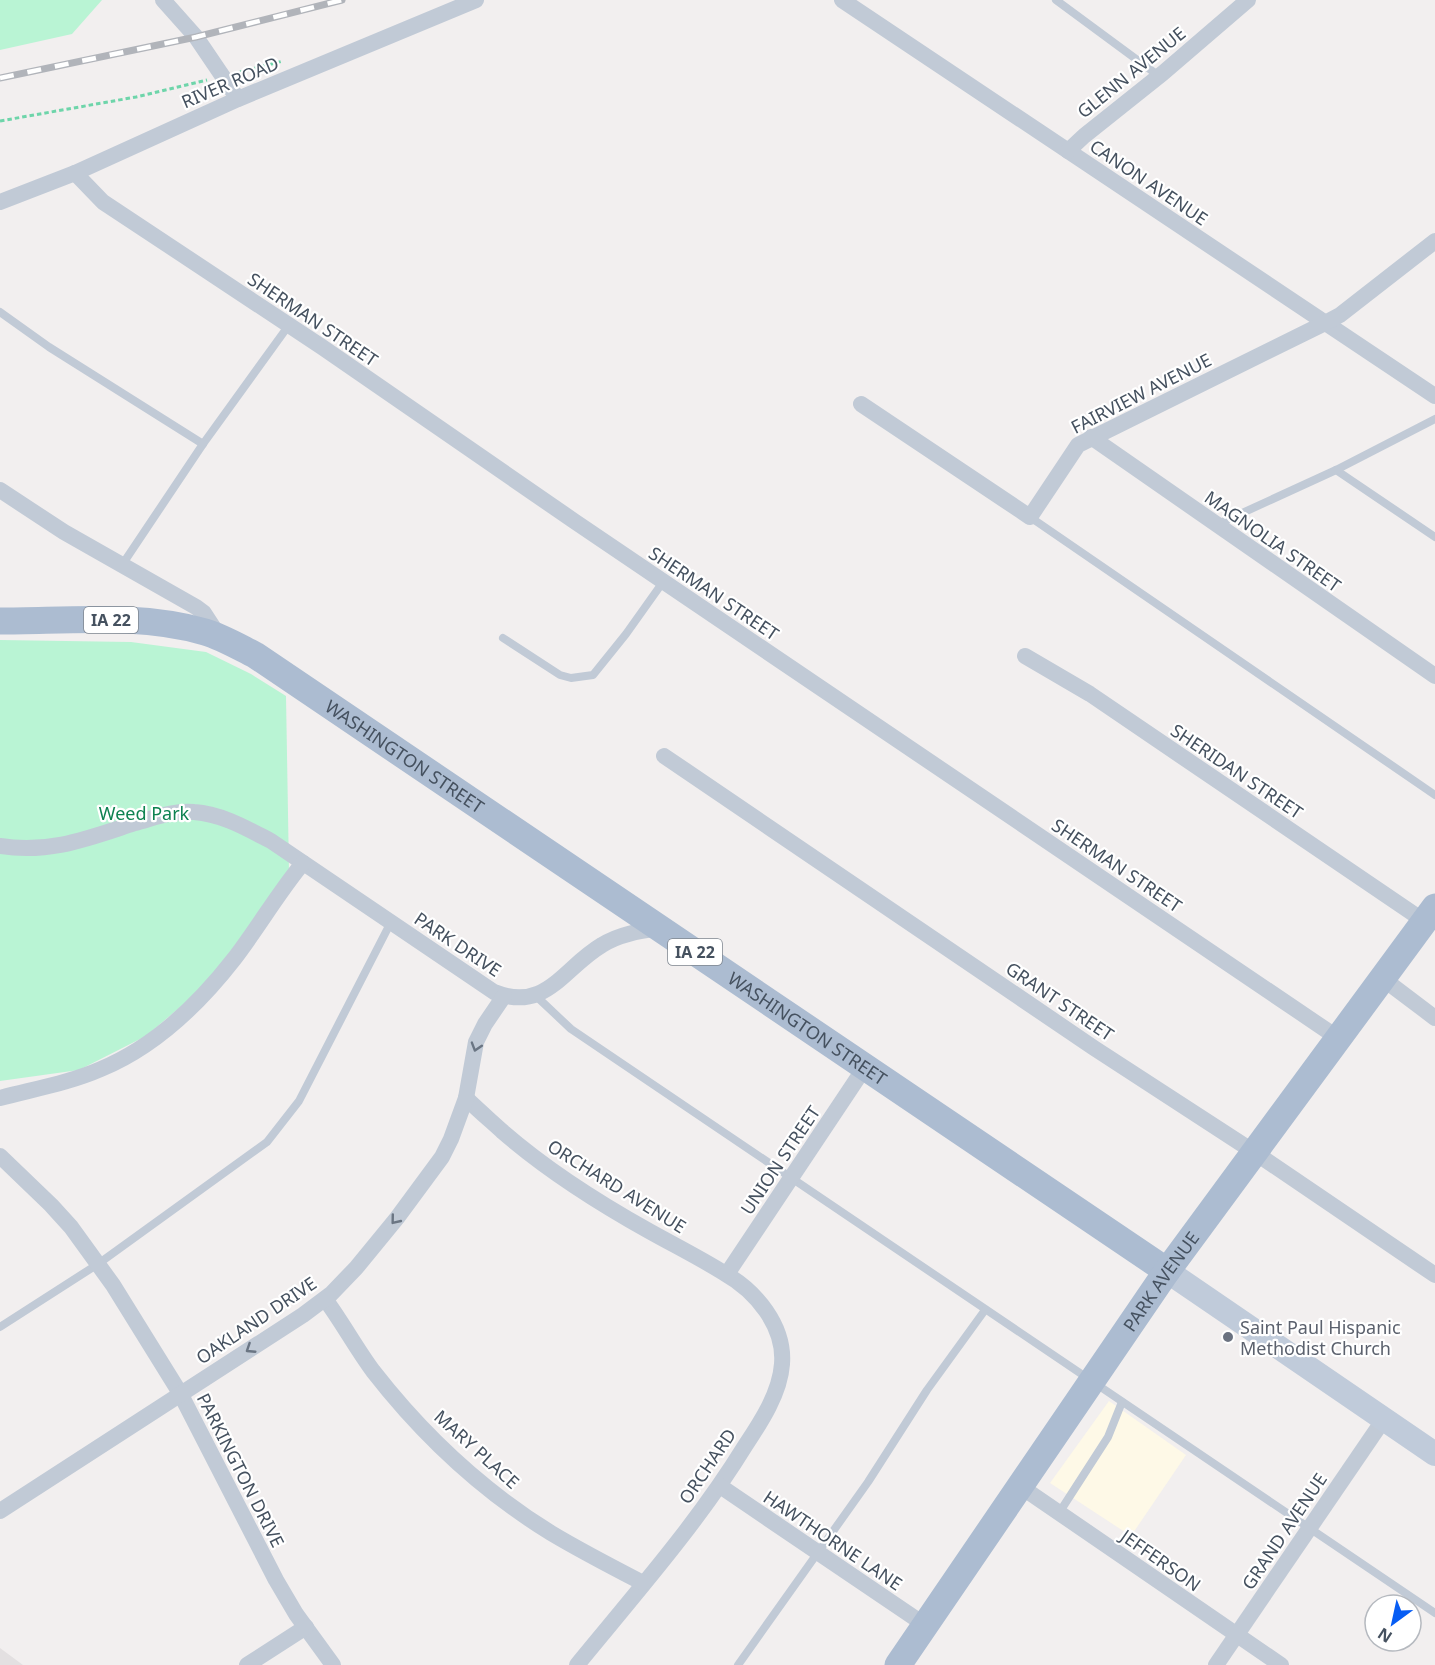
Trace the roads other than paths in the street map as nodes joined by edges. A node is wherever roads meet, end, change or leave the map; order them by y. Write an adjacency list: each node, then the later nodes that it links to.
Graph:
1 (164, 0): 7 (street)
2 (476, 0): 7 (street, RIVER ROAD)
3 (842, 0): 8 (street, CANON AVENUE)
4 (1056, 0): 6 (lane)
5 (1245, 1): 6 (street, GLENN AVENUE)
6 (1159, 76): 8 (street, GLENN AVENUE)
7 (238, 99): 9 (street, RIVER ROAD)
8 (1068, 151): 13 (street, CANON AVENUE)
9 (75, 173): 10 (street, RIVER ROAD); 14 (street, SHERMAN STREET)
10 (0, 202)
11 (1435, 241): 13 (street, FAIRVIEW AVENUE)
12 (0, 312): 19 (lane)
13 (1325, 323): 15 (street, CANON AVENUE); 18 (street, FAIRVIEW AVENUE)
14 (289, 325): 19 (lane); 26 (street, SHERMAN STREET)
15 (1435, 396)
16 (861, 404): 22 (street)
17 (1435, 419): 20 (lane)
18 (1090, 437): 22 (street, FAIRVIEW AVENUE); 23 (street, MAGNOLIA STREET)
19 (203, 444): 25 (lane)
20 (1336, 470): 23 (lane); 24 (lane)
21 (0, 490): 25 (street)
22 (1030, 517): 33 (lane)
23 (1215, 525): 31 (street, MAGNOLIA STREET)
24 (1435, 537)
25 (122, 565): 28 (street)
26 (663, 582): 29 (lane); 43 (street, SHERMAN STREET)
27 (0, 621): 28 (main road, IA 22)
28 (220, 638): 38 (main road, WASHINGTON STREET / IA 22)
29 (503, 638)
30 (1025, 656): 36 (street, SHERIDAN STREET)
31 (1435, 676)
32 (664, 756): 47 (street, GRANT STREET)
33 (1435, 795)
34 (0, 846): 35 (street, PARK DRIVE)
35 (303, 863): 37 (street, PARK DRIVE); 45 (street)
36 (1430, 914): 39 (main road, PARK AVENUE)
37 (391, 922): 40 (street, PARK DRIVE); 50 (lane)
38 (660, 928): 41 (street); 44 (main road, WASHINGTON STREET / IA 22)
39 (1382, 978): 42 (street); 43 (main road, PARK AVENUE)
40 (504, 996): 41 (street, PARK DRIVE); 46 (street, OAKLAND DRIVE, one-way to 46)
41 (537, 996): 49 (lane)
42 (1435, 1018)
43 (1338, 1038): 47 (main road, PARK AVENUE)
44 (865, 1067): 49 (street, UNION STREET); 51 (main road, WASHINGTON STREET / IA 22)
45 (0, 1098)
46 (466, 1098): 52 (street, ORCHARD AVENUE); 54 (street, OAKLAND DRIVE, one-way to 54)
47 (1254, 1152): 51 (main road, PARK AVENUE); 53 (street, GRANT STREET)
48 (0, 1156): 50 (street, PARKINGTON DRIVE)
49 (790, 1179): 52 (street, UNION STREET); 55 (lane)
50 (98, 1264): 56 (lane); 58 (street, PARKINGTON DRIVE)
51 (1167, 1271): 57 (main road, PARK AVENUE); 60 (main road, WASHINGTON STREET)
52 (727, 1274): 62 (street, ORCHARD)
53 (1435, 1275)
54 (325, 1299): 58 (street, OAKLAND DRIVE, one-way to 58); 68 (street, MARY PLACE)
55 (985, 1310): 57 (lane); 67 (lane)
56 (0, 1327)
57 (1091, 1382): 59 (lane); 63 (main road, PARK AVENUE)
58 (180, 1393): 64 (street, OAKLAND DRIVE); 71 (street, PARKINGTON DRIVE)
59 (1122, 1402): 65 (lane); 66 (lane)
60 (1384, 1419): 61 (main road, WASHINGTON STREET); 66 (street, GRAND AVENUE)
61 (1435, 1454)
62 (720, 1486): 67 (street, HAWTHORNE LANE); 68 (street, ORCHARD)
63 (1020, 1486): 65 (street, JEFFERSON); 70 (main road, PARK AVENUE)
64 (0, 1511)
65 (1059, 1513): 72 (street, JEFFERSON)
66 (1308, 1529): 69 (lane); 72 (street, GRAND AVENUE)
67 (818, 1553): 70 (street, HAWTHORNE LANE); 76 (lane)
68 (644, 1583): 75 (street, ORCHARD)
69 (1435, 1613)
70 (925, 1625): 77 (main road, PARK AVENUE)
71 (306, 1627): 73 (street); 74 (street, PARKINGTON DRIVE)
72 (1236, 1635): 78 (street, GRAND AVENUE); 79 (street, JEFFERSON)
73 (246, 1665)
74 (333, 1665)
75 (577, 1665)
76 (738, 1665)
77 (898, 1665)
78 (1216, 1665)
79 (1281, 1665)

